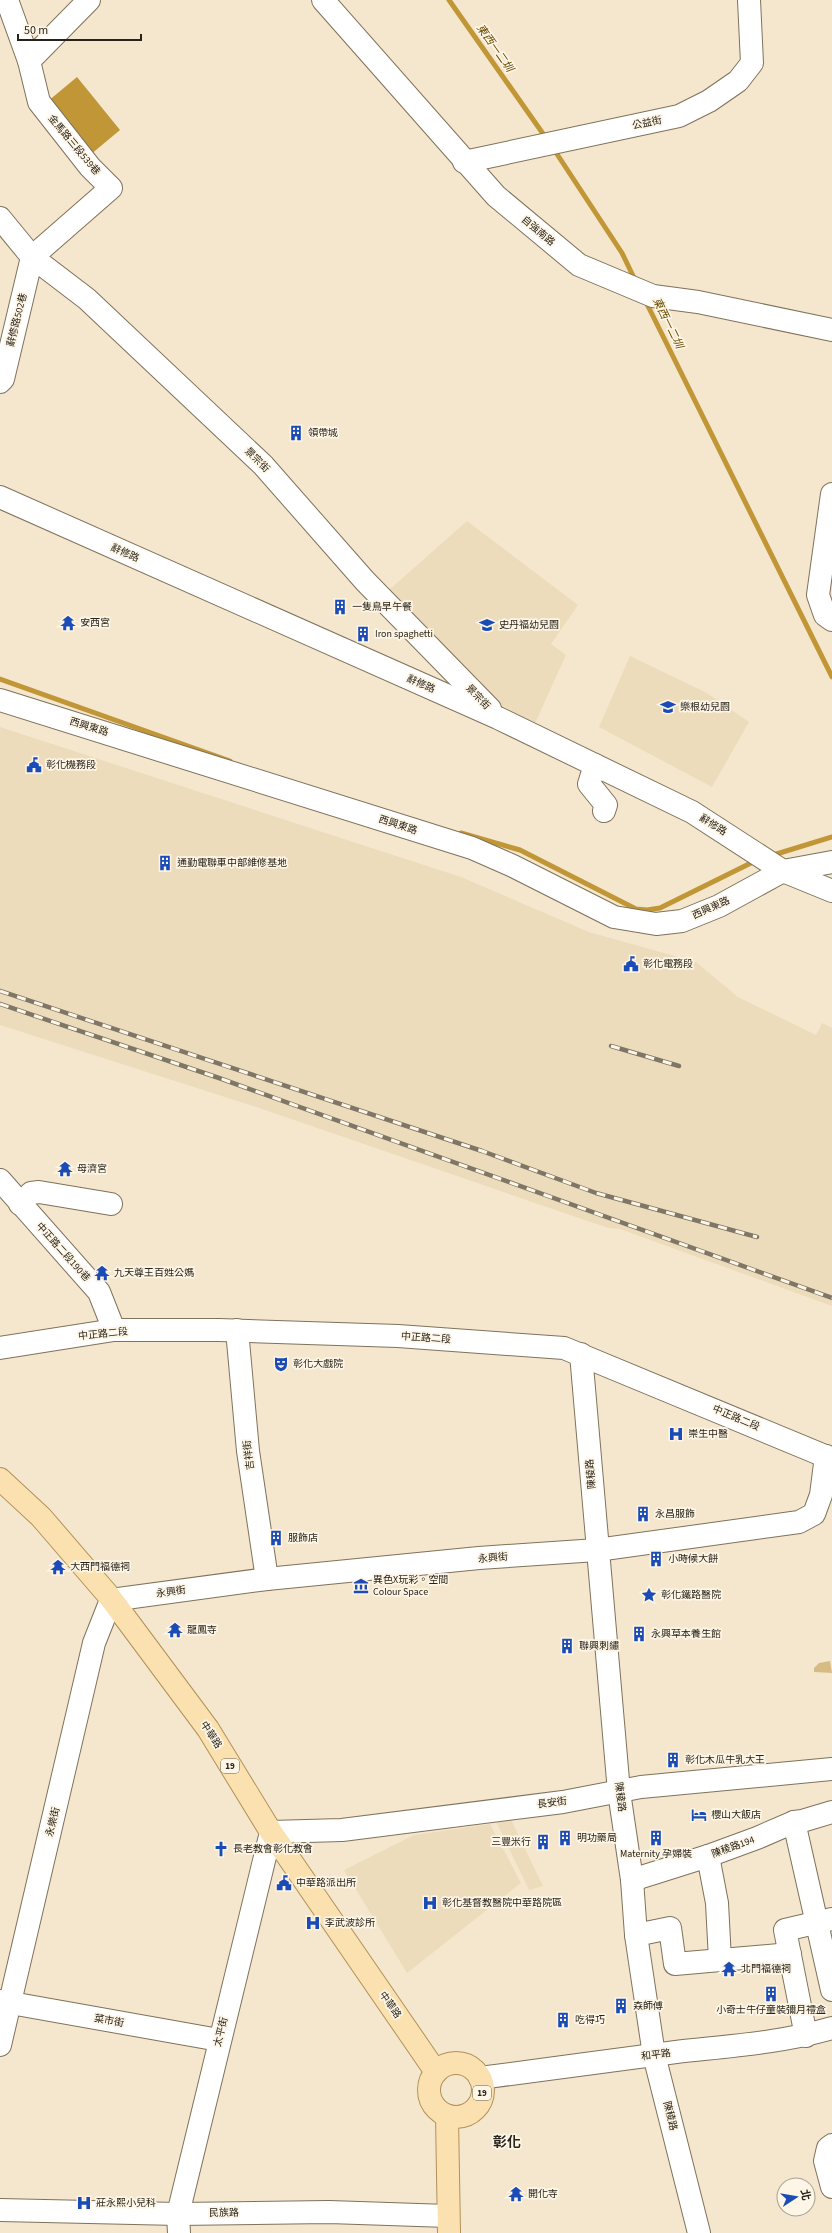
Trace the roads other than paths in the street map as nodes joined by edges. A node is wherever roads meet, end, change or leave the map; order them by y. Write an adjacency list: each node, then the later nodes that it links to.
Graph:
1 (89, 0): 5 (street)
2 (323, 0): 6 (street, 自強南路)
3 (749, 0): 6 (street, 公益街)
4 (7, 13): 5 (street, 金馬路三段539巷)
5 (28, 61): 8 (street, 金馬路三段539巷)
6 (464, 162): 9 (street, 自強南路)
7 (0, 218): 8 (street, 景宗街)
8 (32, 257): 10 (street, 辭修路502巷); 15 (street, 景宗街)
9 (832, 330)
10 (0, 382)
11 (832, 494): 13 (street)
12 (0, 497): 15 (street, 辭修路)
13 (832, 620)
14 (0, 700): 18 (street, 西興東路)
15 (498, 718): 16 (street, 辭修路)
16 (595, 765): 17 (street); 18 (street, 辭修路)
17 (604, 811)
18 (770, 862): 19 (street, 西興東路); 20 (street, 辭修路)
19 (832, 862)
20 (832, 891)
21 (0, 1180): 22 (street, 中正路二段190巷)
22 (20, 1204): 23 (street); 24 (street, 中正路二段190巷)
23 (112, 1204)
24 (114, 1330): 25 (street, 中正路二段); 26 (street, 中正路二段)
25 (237, 1330): 27 (street, 中正路二段); 31 (street, 吉祥街)
26 (0, 1348)
27 (581, 1354): 28 (street, 中正路二段); 30 (street, 陳稜路)
28 (829, 1458): 30 (street, 永興街)
29 (0, 1479): 32 (main road, 中華路 / 19)
30 (597, 1550): 31 (street, 永興街); 34 (street, 陳稜路)
31 (266, 1579): 32 (street, 永興街)
32 (111, 1600): 37 (main road, 中華路 / 19); 45 (street, 永樂街)
33 (832, 1769): 34 (street, 長安街)
34 (619, 1792): 37 (street, 長安街); 39 (street, 陳稜路)
35 (832, 1812): 36 (street, 陳稜路194)
36 (794, 1822): 38 (street, 陳稜路194); 40 (street)
37 (271, 1832): 48 (street, 太平街); 51 (main road, 中華路 / 19)
38 (708, 1856): 39 (street, 陳稜路194); 43 (street)
39 (632, 1880): 41 (street, 陳稜路)
40 (824, 1921): 42 (street); 44 (street)
41 (636, 1935): 43 (street); 50 (street, 陳稜路)
42 (790, 1954): 43 (street); 47 (street)
43 (720, 1960)
44 (832, 1990)
45 (5, 2002): 48 (street, 菜市街); 49 (street, 永樂街)
46 (832, 2028): 47 (street, 和平路)
47 (806, 2036): 50 (street, 和平路)
48 (218, 2040): 57 (street, 太平街)
49 (0, 2045)
50 (654, 2055): 52 (street, 和平路); 59 (street, 陳稜路)
51 (436, 2072): 52 (main road, 19); 53 (main road)
52 (480, 2078): 53 (main road, 19)
53 (447, 2116): 58 (main road)
54 (832, 2145): 55 (street)
55 (832, 2187)
56 (0, 2210): 57 (street, 民族路)
57 (178, 2223): 58 (street, 民族路)
58 (448, 2225)
59 (699, 2233)

